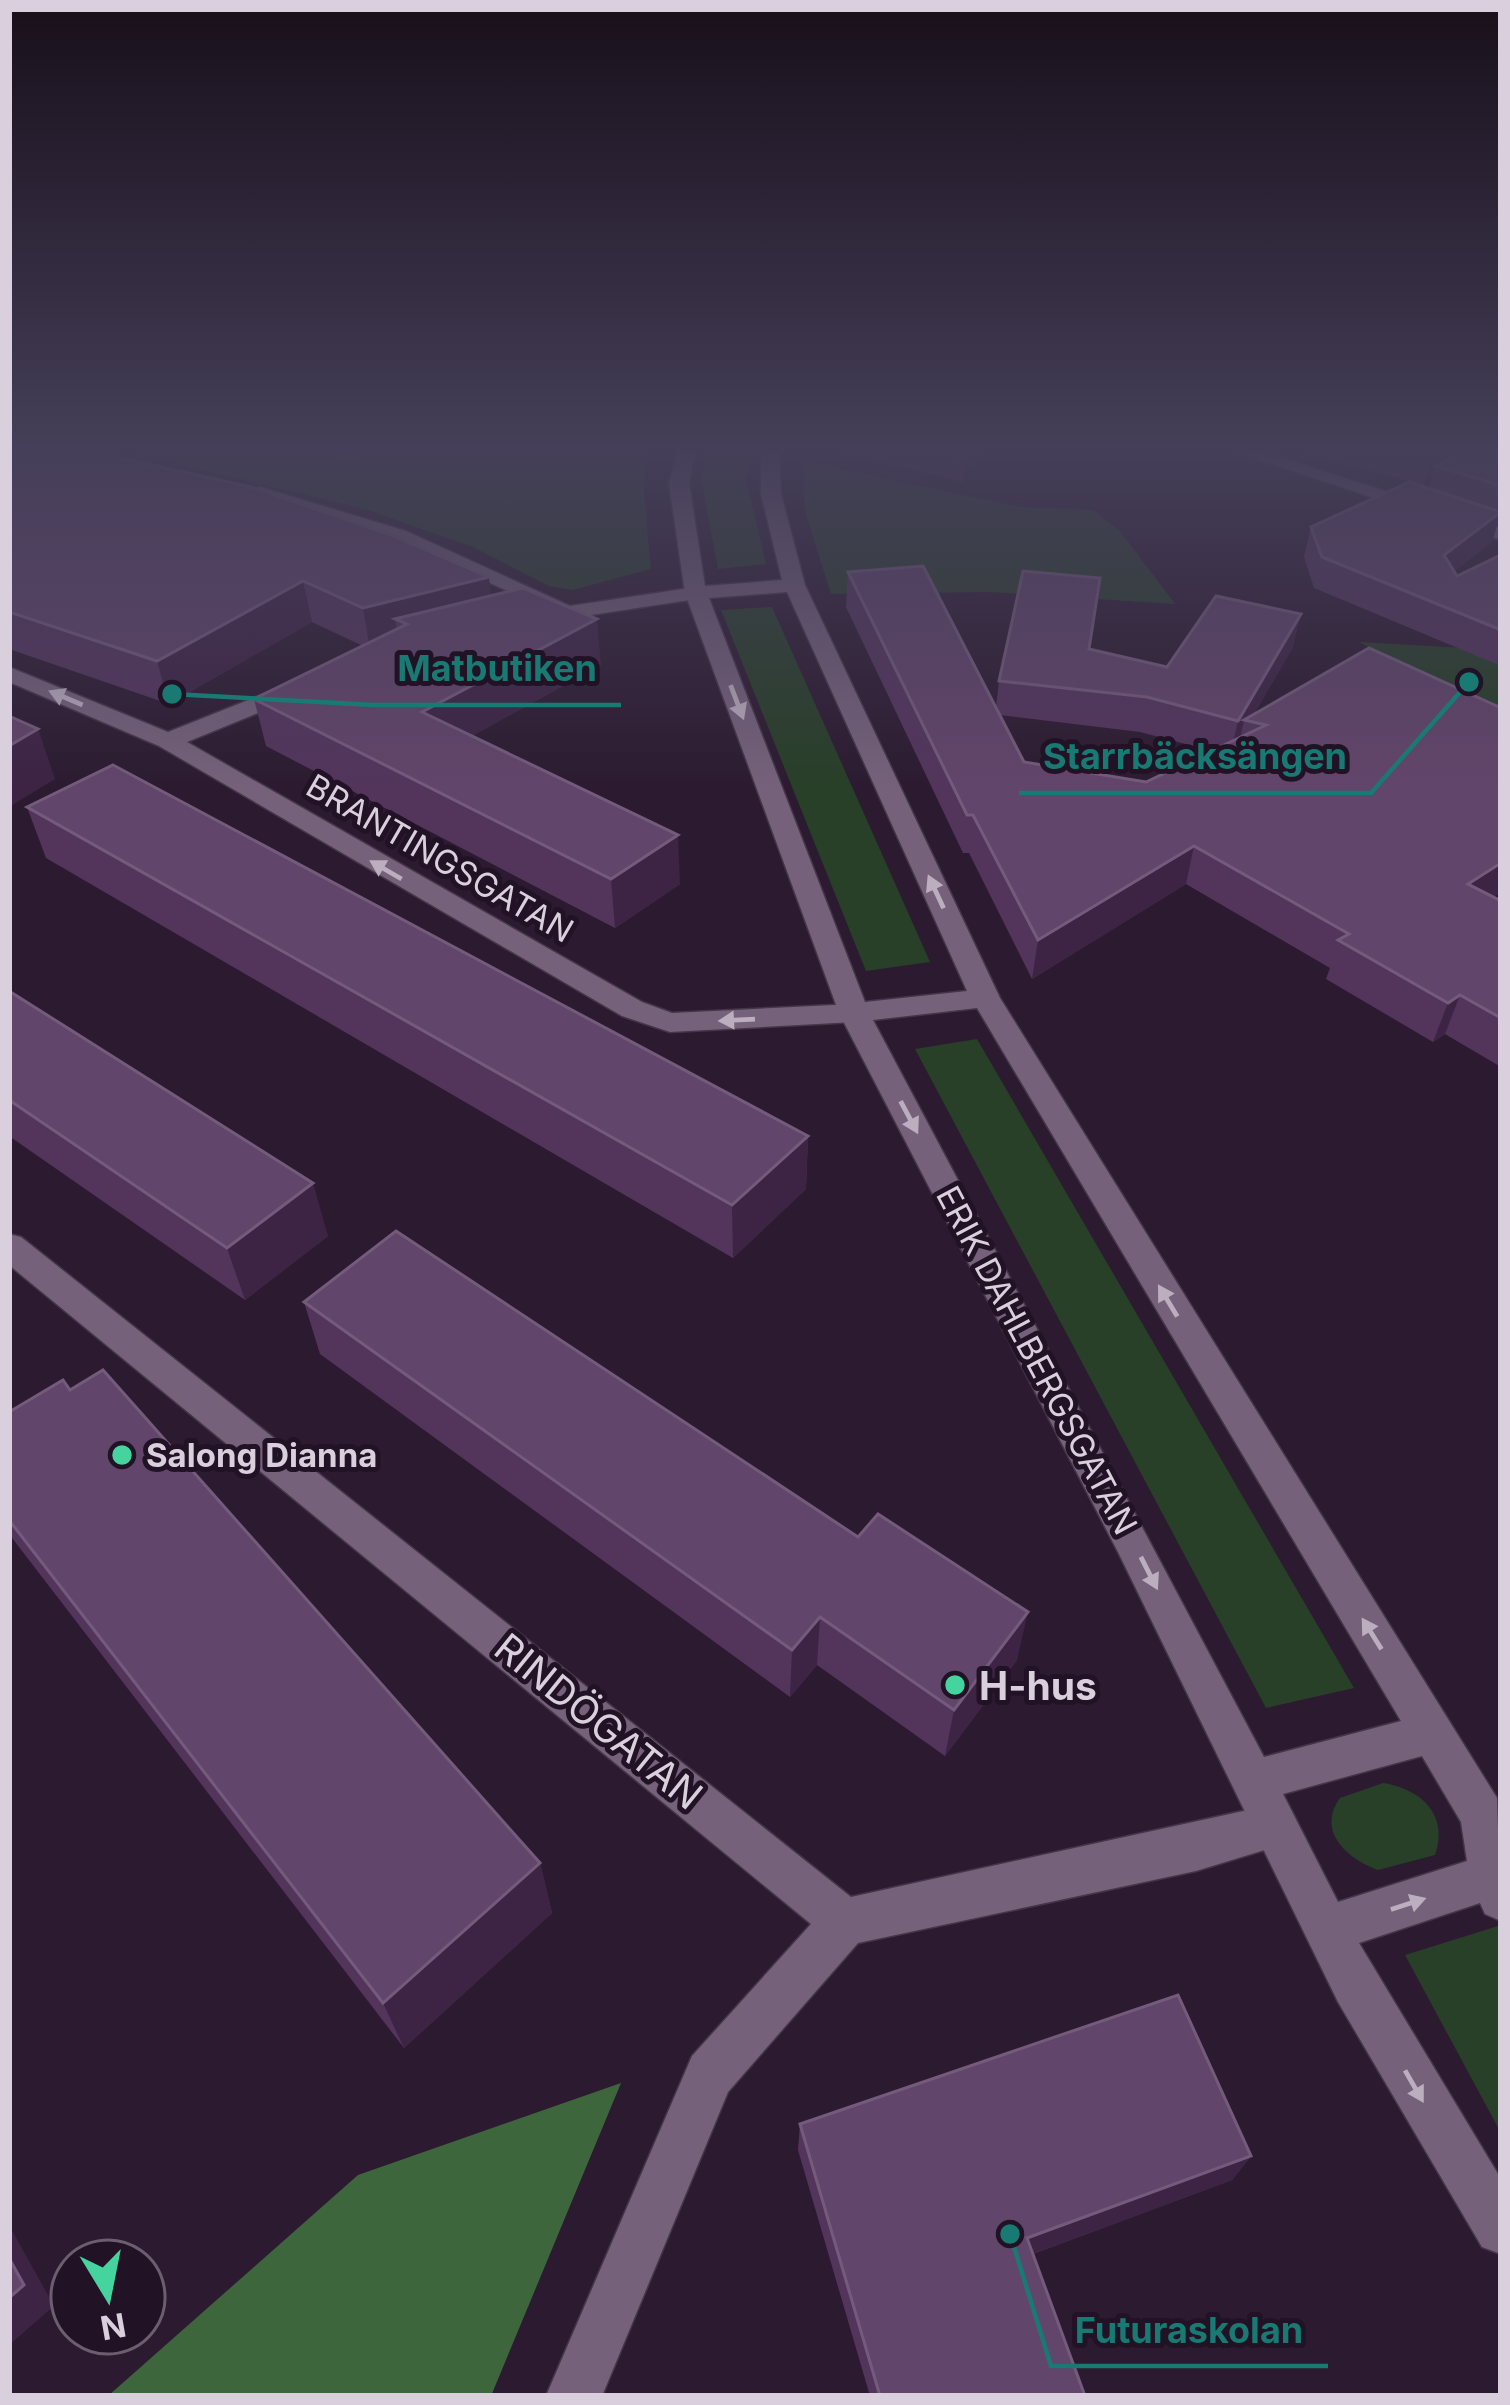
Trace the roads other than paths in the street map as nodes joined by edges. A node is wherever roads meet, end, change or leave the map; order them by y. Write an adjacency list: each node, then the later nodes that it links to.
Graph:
1 (463, 564): 6 (street)
2 (692, 564): 5 (street, ERIK DAHLBERGSGATAN)
3 (789, 564): 4 (street)
4 (794, 585): 5 (street); 11 (street, one-way to 4)
5 (696, 593): 6 (street); 12 (street, ERIK DAHLBERGSGATAN, one-way to 12)
6 (566, 609): 7 (street)
7 (500, 626)
8 (9, 674): 10 (street, BRANTINGSGATAN, one-way to 8)
9 (320, 680): 10 (street)
10 (168, 741): 12 (street, BRANTINGSGATAN, one-way to 10)
11 (985, 998): 12 (street, BRANTINGSGATAN); 14 (street, one-way to 11)
12 (854, 1013): 15 (street, ERIK DAHLBERGSGATAN, one-way to 15)
13 (9, 1246): 18 (street, RINDÖGATAN)
14 (1433, 1733): 15 (street); 17 (street)
15 (1253, 1781): 16 (street, ERIK DAHLBERGSGATAN)
16 (1275, 1826): 18 (street); 19 (street, ERIK DAHLBERGSGATAN)
17 (1495, 1888): 19 (street, one-way to 17)
18 (845, 1922): 21 (street)
19 (1326, 1930): 20 (street, ERIK DAHLBERGSGATAN, one-way to 20)
20 (1501, 2228)
21 (574, 2396)

